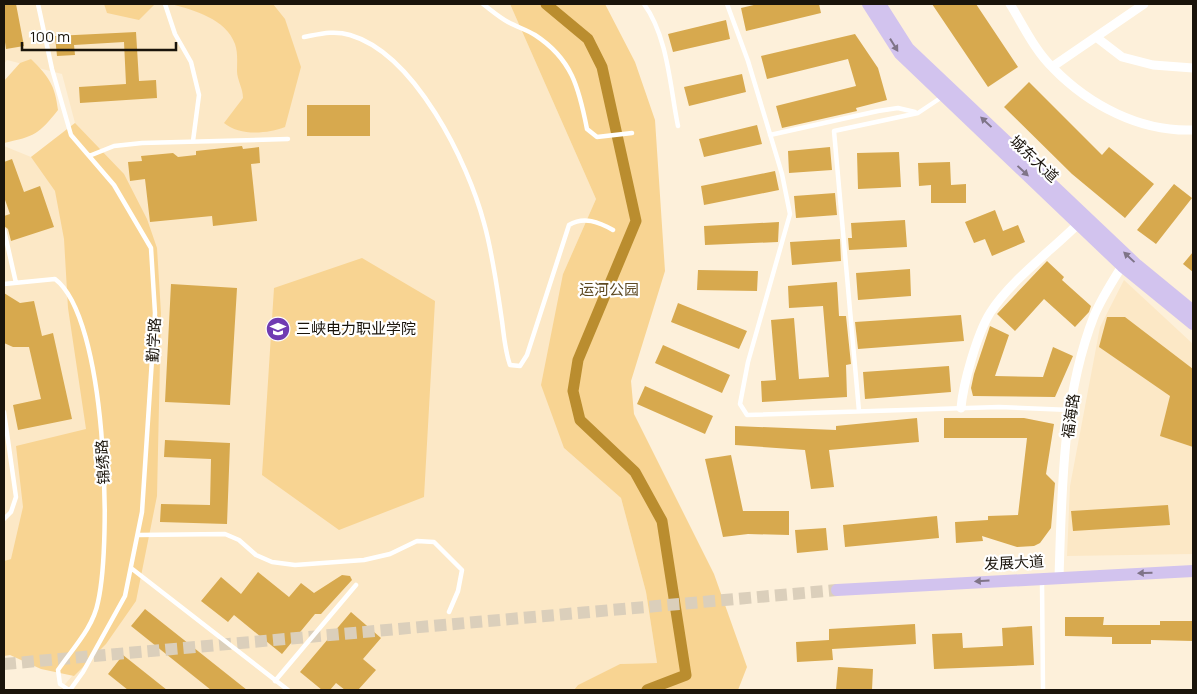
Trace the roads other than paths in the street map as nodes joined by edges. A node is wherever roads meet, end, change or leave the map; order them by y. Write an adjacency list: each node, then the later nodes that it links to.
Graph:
1 (38, 4): 22 (lane, 勤学路)
2 (165, 4): 21 (lane)
3 (483, 4): 18 (lane)
4 (644, 4): 16 (lane)
5 (727, 4): 19 (lane)
6 (868, 4): 14 (main road, 城东大道, one-way to 14)
7 (880, 4): 29 (main road, 城东大道, one-way to 7)
8 (1010, 4): 12 (street)
9 (1144, 4): 11 (street)
10 (304, 37): 25 (lane)
11 (1096, 37): 12 (street); 13 (street)
12 (1052, 68): 17 (street)
13 (1193, 68)
14 (944, 96): 15 (lane); 23 (main road, 城东大道, one-way to 23)
15 (918, 113): 19 (lane); 33 (lane)
16 (678, 126)
17 (1193, 130)
18 (632, 133)
19 (770, 134): 33 (lane)
20 (288, 139): 21 (lane)
21 (193, 141): 22 (lane)
22 (89, 156): 36 (lane, 勤学路)
23 (1079, 224): 26 (main road, 城东大道); 31 (street)
24 (4, 230): 27 (lane)
25 (613, 230)
26 (1122, 266): 30 (main road, 城东大道); 32 (street, 福海路)
27 (16, 283): 28 (lane, 锦绣路); 45 (lane, 锦绣路)
28 (4, 284)
29 (1193, 311)
30 (1193, 324)
31 (961, 408): 32 (lane); 33 (lane)
32 (1071, 410): 39 (street, 福海路)
33 (859, 411)
34 (4, 412): 35 (lane)
35 (4, 519)
36 (138, 535): 37 (lane, 勤学路); 43 (lane)
37 (130, 568): 44 (lane); 45 (lane, 勤学路)
38 (1193, 571): 39 (main road, 发展大道, one-way to 39)
39 (1059, 577): 40 (main road, 发展大道)
40 (1042, 578): 42 (main road, 发展大道, one-way to 42); 47 (lane)
41 (356, 585): 44 (lane)
42 (837, 590)
43 (449, 612)
44 (275, 680): 46 (lane)
45 (69, 690)
46 (288, 690)
47 (1043, 690)

